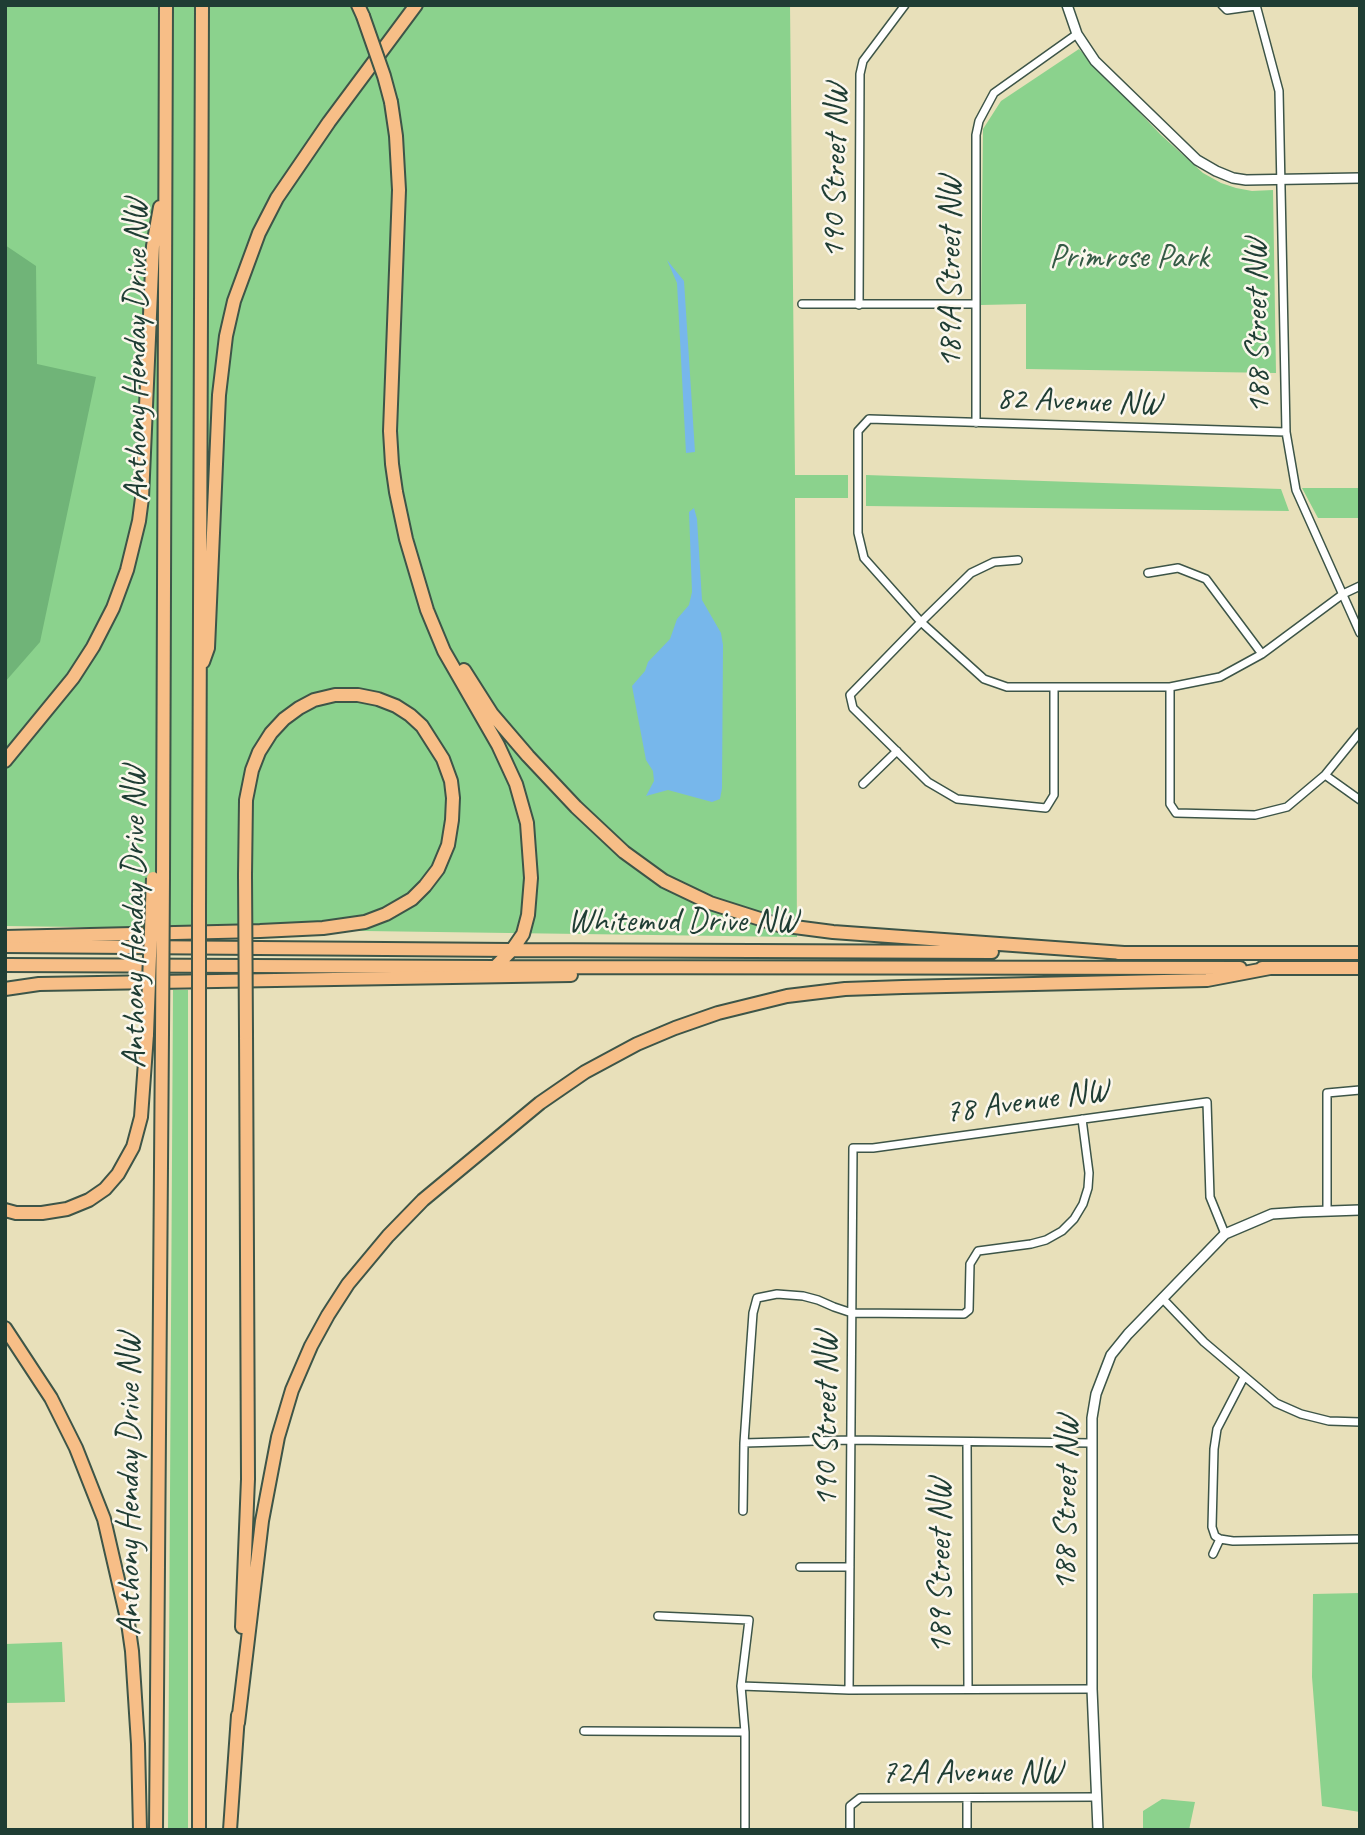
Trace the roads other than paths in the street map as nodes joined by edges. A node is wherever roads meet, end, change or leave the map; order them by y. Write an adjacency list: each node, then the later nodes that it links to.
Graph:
1 (166, 5): 10 (highway, Anthony Henday Drive NW)
2 (202, 5): 26 (highway, Anthony Henday Drive NW)
3 (416, 5): 26 (highway)
4 (1067, 5): 9 (street)
5 (1222, 5): 6 (street, 188 Street NW)
6 (1256, 6): 12 (street, 188 Street NW)
7 (902, 7): 14 (street, 190 Street NW)
8 (361, 11): 19 (highway, bridge)
9 (1077, 34): 12 (street); 15 (street, 189A Street NW)
10 (166, 172): 31 (highway); 35 (highway, Anthony Henday Drive NW)
11 (1360, 178): 12 (street)
12 (1281, 180): 17 (street, 188 Street NW)
13 (802, 304): 14 (street)
14 (859, 304): 15 (street)
15 (975, 304): 16 (street, 189A Street NW)
16 (976, 423): 17 (street, 82 Avenue NW); 23 (street, 82 Avenue NW)
17 (1286, 432): 22 (street, 188 Street NW)
18 (1018, 560): 23 (street)
19 (413, 562): 38 (highway); 39 (highway)
20 (1148, 573): 25 (street)
21 (1360, 586): 22 (street)
22 (1343, 594): 24 (street, 188 Street NW); 25 (street)
23 (921, 622): 27 (street); 30 (street)
24 (1360, 633)
25 (1262, 654): 28 (street)
26 (199, 672): 81 (highway, Anthony Henday Drive NW, bridge)
27 (1054, 687): 28 (street); 30 (street)
28 (1170, 687): 32 (street)
29 (1360, 732): 32 (street)
30 (897, 751): 33 (street)
31 (5, 761)
32 (1325, 775): 34 (street)
33 (863, 784)
34 (1360, 800)
35 (158, 878): 50 (highway, bridge); 80 (highway, Anthony Henday Drive NW, bridge)
36 (5, 937): 74 (highway, bridge)
37 (5, 946): 38 (highway, Whitemud Drive NW)
38 (512, 950): 39 (highway, Whitemud Drive NW); 42 (highway)
39 (1124, 953): 40 (highway, Whitemud Drive NW)
40 (1360, 953)
41 (5, 965): 42 (highway, Whitemud Drive NW)
42 (495, 967): 43 (highway, Whitemud Drive NW)
43 (666, 967): 44 (highway, Whitemud Drive NW); 46 (highway)
44 (1270, 968): 45 (highway, Whitemud Drive NW); 74 (highway)
45 (1360, 968)
46 (5, 989)
47 (1360, 1090): 52 (street)
48 (1082, 1119): 49 (street, 78 Avenue NW); 53 (street, 78 Avenue NW); 55 (street)
49 (853, 1148): 55 (street, 190 Street NW)
50 (5, 1210)
51 (1360, 1210): 52 (street)
52 (1326, 1212): 53 (street)
53 (1225, 1234): 54 (street, 188 Street NW)
54 (1162, 1298): 57 (street); 62 (street, 188 Street NW)
55 (852, 1313): 59 (street, 190 Street NW); 61 (street)
56 (5, 1328): 79 (highway)
57 (1244, 1377): 58 (street); 64 (street)
58 (1360, 1422)
59 (850, 1440): 60 (street); 61 (street); 68 (street, 190 Street NW)
60 (967, 1442): 62 (street); 71 (street, 189 Street NW)
61 (744, 1443): 63 (street)
62 (1092, 1443): 72 (street, 188 Street NW)
63 (743, 1511)
64 (1220, 1539): 65 (street); 66 (street)
65 (1360, 1539)
66 (1213, 1553)
67 (800, 1567): 68 (street)
68 (850, 1567): 73 (street, 190 Street NW)
69 (657, 1616): 70 (street)
70 (741, 1686): 73 (street); 76 (street)
71 (968, 1689): 72 (street); 73 (street)
72 (1092, 1689): 77 (street, 188 Street NW)
73 (849, 1690)
74 (238, 1723): 82 (highway)
75 (584, 1731): 76 (street)
76 (745, 1732): 83 (street)
77 (1096, 1797): 78 (street, 72A Avenue NW); 86 (street, 188 Street NW)
78 (967, 1798): 84 (street, 72A Avenue NW); 85 (street)
79 (140, 1830)
80 (156, 1830)
81 (199, 1830)
82 (230, 1830)
83 (745, 1830)
84 (850, 1830)
85 (967, 1830)
86 (1098, 1830)

